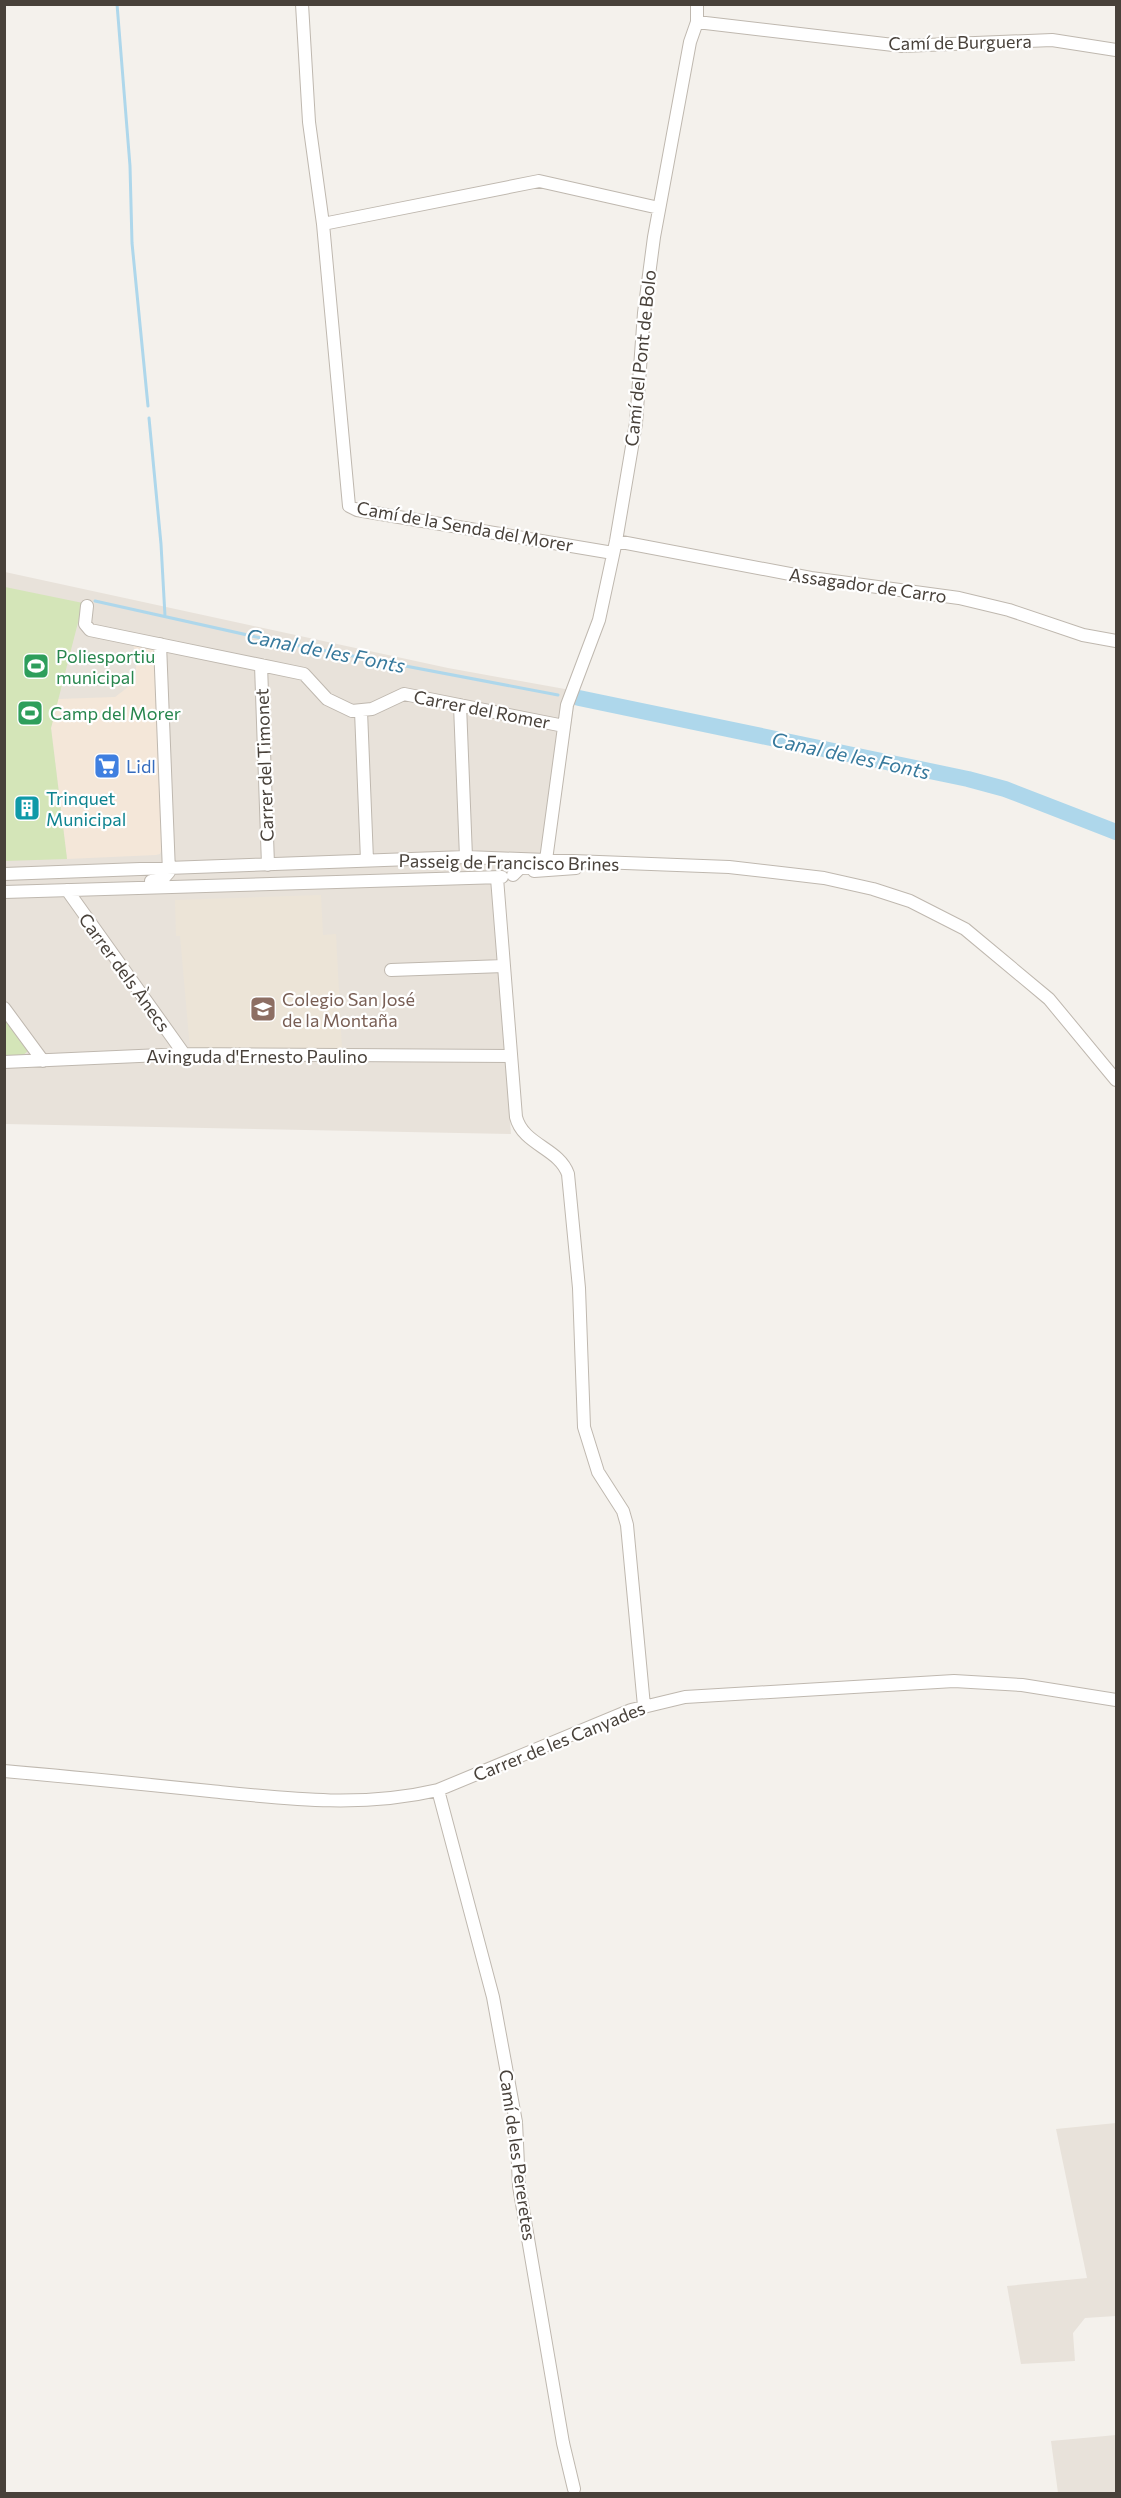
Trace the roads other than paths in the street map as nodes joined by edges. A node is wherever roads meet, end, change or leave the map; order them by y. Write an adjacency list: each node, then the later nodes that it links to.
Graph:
1 (302, 4): 6 (street)
2 (697, 4): 3 (street, Camí del Pont de Bolo)
3 (697, 22): 4 (street, Camí de Burguera); 5 (street, Camí del Pont de Bolo)
4 (1116, 50)
5 (659, 208): 6 (street); 7 (street, Camí del Pont de Bolo)
6 (323, 224): 7 (street, Camí de la Senda del Morer)
7 (614, 547): 9 (street, Assagador de Carro); 14 (street, Camí del Pont de Bolo)
8 (87, 606): 10 (street)
9 (1116, 641)
10 (160, 644): 11 (street); 22 (street)
11 (261, 665): 13 (street); 21 (street, Carrer del Timonet)
12 (460, 705): 13 (street, Carrer del Romer); 14 (street, Carrer del Romer); 15 (street)
13 (361, 711): 18 (street)
14 (564, 726): 19 (street, Camí del Pont de Bolo)
15 (466, 857): 16 (street, Passeig de Francisco Brines); 18 (street, Passeig de Francisco Brines)
16 (493, 858): 17 (street, Passeig de Francisco Brines); 24 (street)
17 (507, 859): 19 (street, Passeig de Francisco Brines); 24 (street)
18 (368, 860): 21 (street, Passeig de Francisco Brines)
19 (546, 860): 20 (street, Passeig de Francisco Brines); 24 (street)
20 (634, 864): 24 (street, Passeig de Francisco Brines); 35 (street)
21 (268, 865): 22 (street, Passeig de Francisco Brines)
22 (168, 868): 23 (street, Passeig de Francisco Brines); 25 (street)
23 (4, 874)
24 (503, 876): 25 (street, Passeig de Francisco Brines); 28 (street)
25 (110, 888): 26 (street, Passeig de Francisco Brines)
26 (67, 890): 27 (street, Passeig de Francisco Brines); 31 (street, Carrer dels Ànecs)
27 (4, 892)
28 (504, 966): 29 (street); 32 (street)
29 (391, 970)
30 (4, 1008): 33 (street)
31 (184, 1054): 32 (street, Avinguda d'Ernesto Paulino); 33 (street, Avinguda d'Ernesto Paulino)
32 (510, 1056): 37 (street)
33 (43, 1061): 34 (street, Avinguda d'Ernesto Paulino)
34 (4, 1062)
35 (1116, 1080)
36 (1116, 1700): 37 (street, Carrer de les Canyades)
37 (644, 1706): 39 (street, Carrer de les Canyades)
38 (4, 1771): 39 (street, Carrer de les Canyades)
39 (438, 1790): 40 (street, Camí de les Pereretes)
40 (574, 2489)

